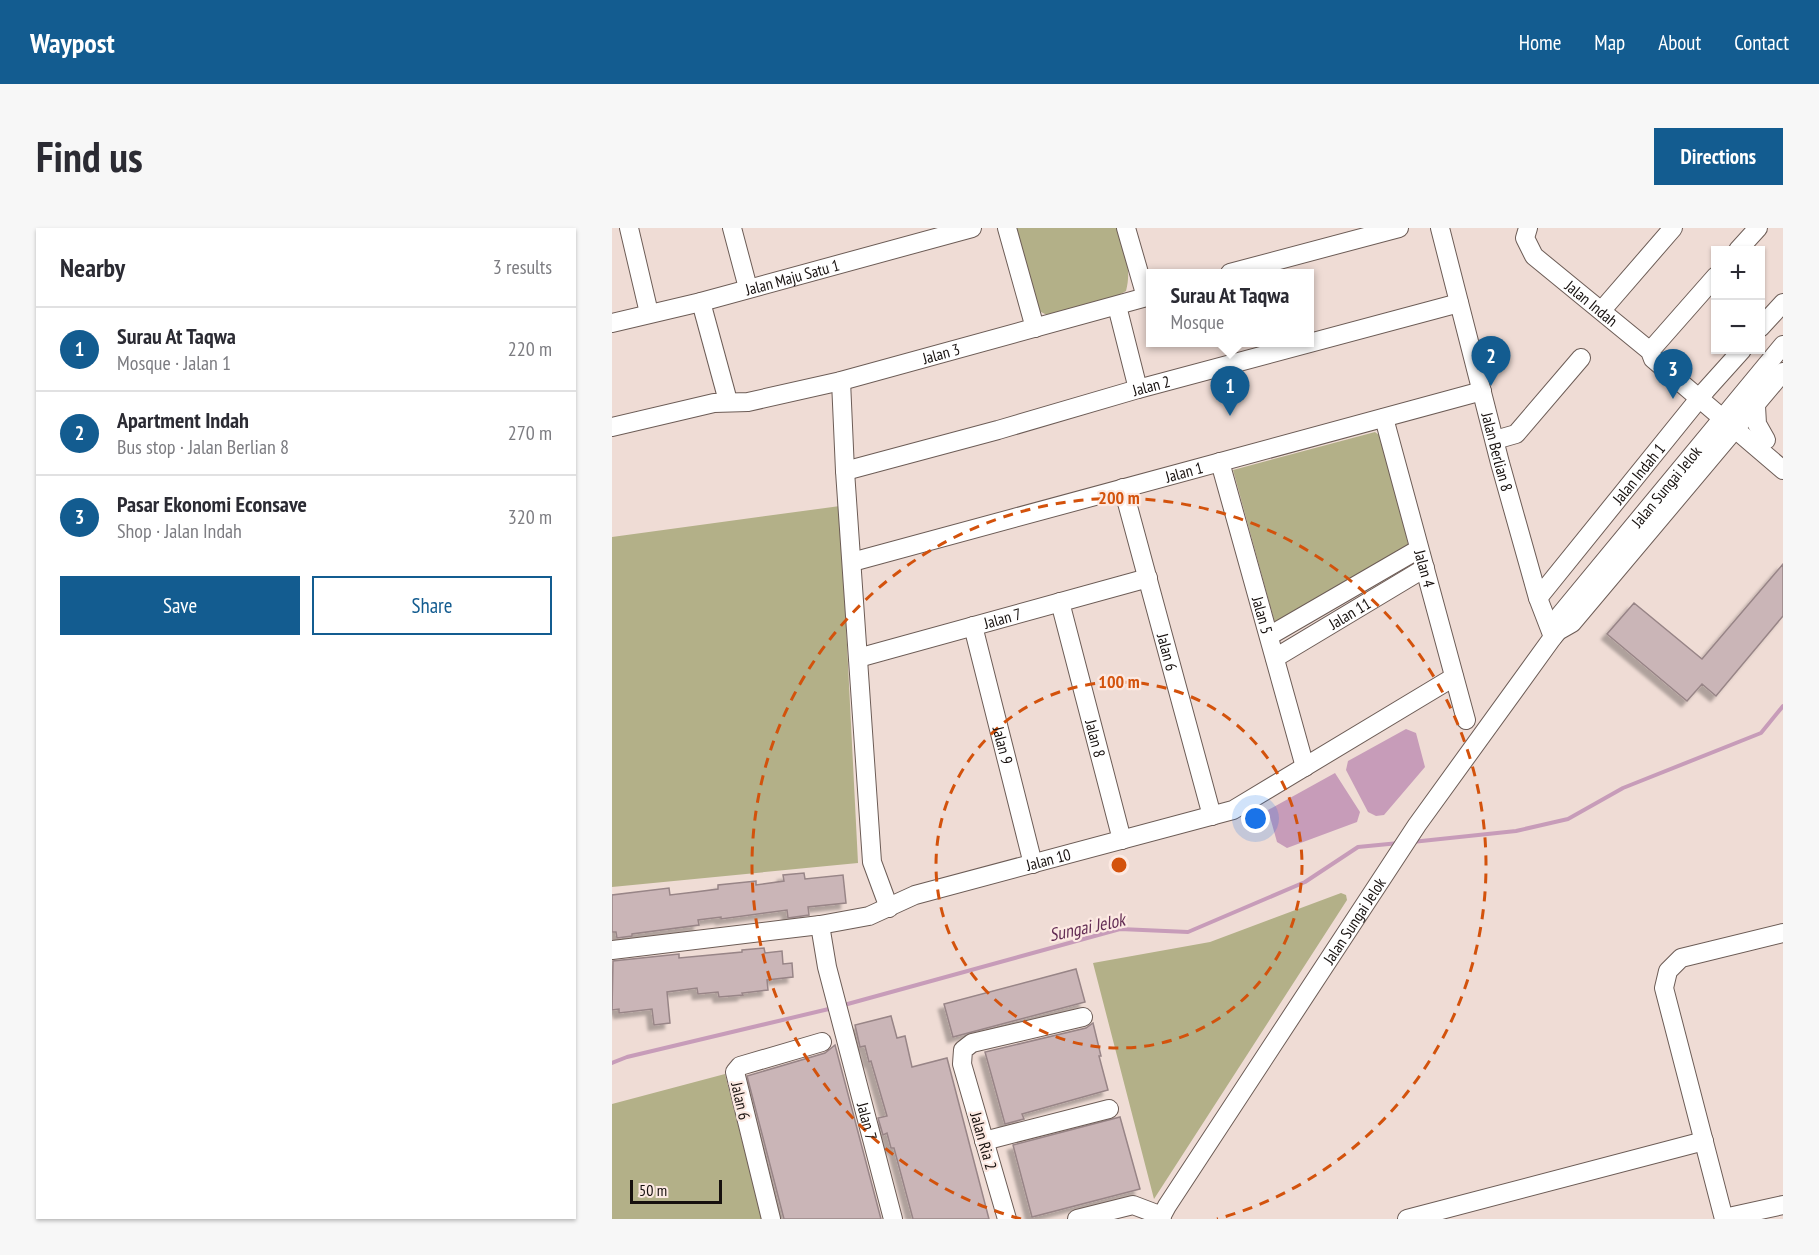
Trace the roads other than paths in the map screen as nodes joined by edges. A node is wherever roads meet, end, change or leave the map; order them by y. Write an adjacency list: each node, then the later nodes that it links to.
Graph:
1 (629, 228): 22 (street)
2 (732, 228): 14 (street)
3 (972, 228): 14 (street, Jalan Maju Satu 1)
4 (1007, 228): 25 (street)
5 (1126, 228): 15 (street)
6 (1399, 228): 12 (street)
7 (1440, 228): 18 (street, Jalan Berlian 8)
8 (1528, 228): 21 (street, Jalan Indah)
9 (1673, 228): 21 (street)
10 (1758, 228): 11 (street)
11 (1742, 246)
12 (1245, 269)
13 (1711, 282): 29 (street)
14 (748, 288): 17 (street, Jalan Maju Satu 1)
15 (1146, 290)
16 (1146, 297): 20 (street, Jalan 3)
17 (701, 302): 22 (street, Jalan Maju Satu 1); 37 (street)
18 (1459, 303): 26 (street, Jalan 2); 35 (street, Jalan Berlian 8)
19 (1783, 303): 24 (street)
20 (1117, 306): 25 (street, Jalan 3); 34 (street)
21 (1602, 310): 29 (street, Jalan Indah)
22 (650, 313): 23 (street, Jalan Maju Satu 1)
23 (612, 323)
24 (1765, 323)
25 (1035, 328): 33 (street, Jalan 3)
26 (1314, 342)
27 (1783, 345): 39 (street, Jalan Sungai Jelok)
28 (1295, 347): 34 (street, Jalan 2)
29 (1650, 351): 36 (street, Jalan Indah)
30 (1739, 354): 36 (street, Jalan Indah 1)
31 (1581, 358): 43 (street)
32 (1783, 372): 38 (street, Jalan Sungai Jelok)
33 (841, 381): 37 (street, Jalan 3); 49 (street)
34 (1138, 389): 49 (street, Jalan 2)
35 (1482, 392): 40 (street, Jalan 1); 43 (street, Jalan Berlian 8)
36 (1705, 397): 39 (street, Jalan Indah); 39 (street); 42 (street); 55 (street, Jalan Indah 1)
37 (728, 401): 41 (street, Jalan 3)
38 (1756, 406): 39 (street, Jalan Sungai Jelok); 44 (street)
39 (1734, 416): 42 (street, Jalan Sungai Jelok); 44 (street, Jalan Indah); 45 (street, Jalan Sungai Jelok)
40 (1384, 418): 47 (street, Jalan 1); 51 (street, Jalan 4)
41 (612, 427)
42 (1708, 435): 58 (street, Jalan Sungai Jelok)
43 (1495, 440): 55 (street, Jalan Berlian 8)
44 (1764, 446): 45 (street); 46 (street); 48 (street)
45 (1719, 450): 58 (street, Jalan Sungai Jelok)
46 (1783, 454)
47 (1220, 462): 50 (street, Jalan 1); 59 (street, Jalan 5)
48 (1783, 470)
49 (845, 471): 52 (street)
50 (1123, 488): 52 (street, Jalan 1); 54 (street, Jalan 6)
51 (1419, 549): 53 (street, Jalan 4); 59 (street, Jalan 11)
52 (852, 562): 60 (street)
53 (1425, 568): 61 (street, Jalan 11); 62 (street, Jalan 4)
54 (1148, 578): 56 (street, Jalan 7); 65 (street, Jalan 6)
55 (1538, 598): 58 (street, Jalan Berlian 8)
56 (1060, 602): 57 (street, Jalan 7); 66 (street, Jalan 8)
57 (973, 626): 60 (street, Jalan 7); 67 (street, Jalan 9)
58 (1556, 634): 78 (street, Jalan Sungai Jelok)
59 (1269, 636): 61 (street, Jalan 5)
60 (858, 658): 68 (street)
61 (1275, 658): 64 (street, Jalan 5)
62 (1454, 677): 63 (street, Jalan 4); 64 (street, Jalan 10)
63 (1466, 720)
64 (1305, 767): 65 (street, Jalan 10)
65 (1212, 816): 66 (street, Jalan 10)
66 (1122, 840): 67 (street, Jalan 10)
67 (1033, 864): 68 (street, Jalan 10)
68 (889, 908): 69 (street, Jalan 10)
69 (820, 925): 71 (street, Jalan 10); 82 (street, Jalan 7)
70 (1783, 934): 76 (street)
71 (612, 950)
72 (1083, 1017): 75 (street, Jalan Ria 2)
73 (822, 1042): 81 (street, Jalan 6)
74 (1109, 1109): 75 (street)
75 (984, 1141): 83 (street, Jalan Ria 2)
76 (1704, 1141): 79 (street); 80 (street)
77 (1783, 1205): 80 (street)
78 (1161, 1218): 84 (street)
79 (1413, 1218)
80 (1724, 1218)
81 (771, 1219)
82 (893, 1219)
83 (1007, 1219)
84 (1077, 1219)

